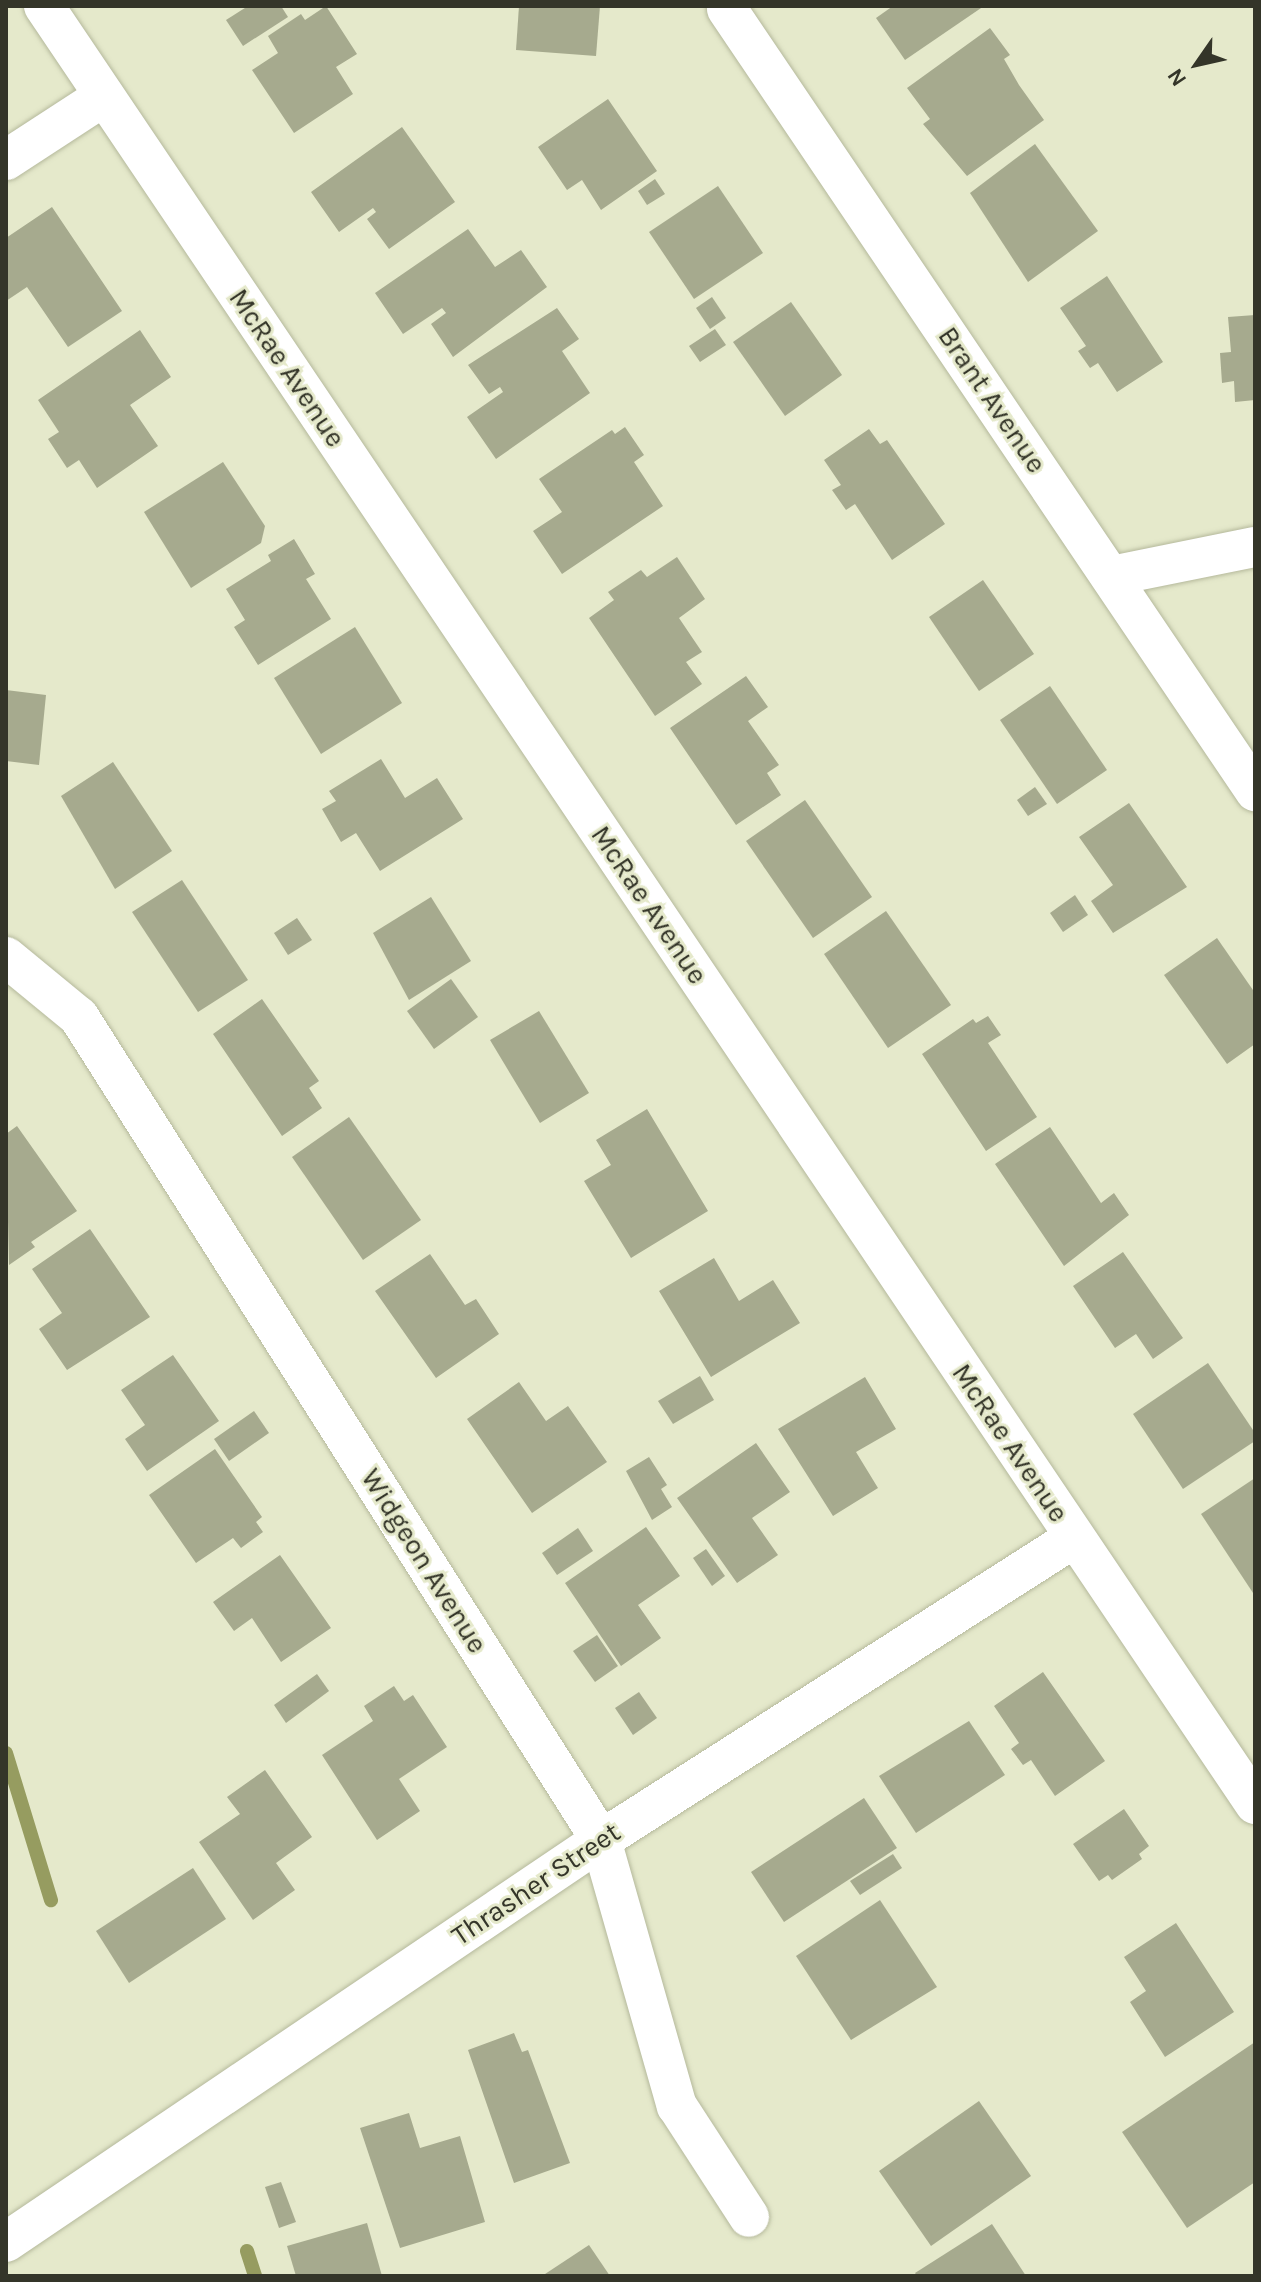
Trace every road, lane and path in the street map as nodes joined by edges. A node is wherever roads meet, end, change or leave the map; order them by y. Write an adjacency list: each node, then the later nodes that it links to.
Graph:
1 (44, 6): 3 (street, McRae Avenue)
2 (727, 9): 6 (street, Brant Avenue)
3 (104, 96): 4 (street); 9 (street, McRae Avenue)
4 (6, 160)
5 (1255, 547): 6 (street)
6 (1111, 576): 7 (street, Brant Avenue)
7 (1255, 791)
8 (6, 957): 11 (street, Widgeon Avenue)
9 (1074, 1538): 10 (street, McRae Avenue); 11 (street, Thrasher Street)
10 (1255, 1804)
11 (601, 1840): 12 (street, Widgeon Avenue); 13 (street, Thrasher Street)
12 (749, 2217)
13 (6, 2242)

